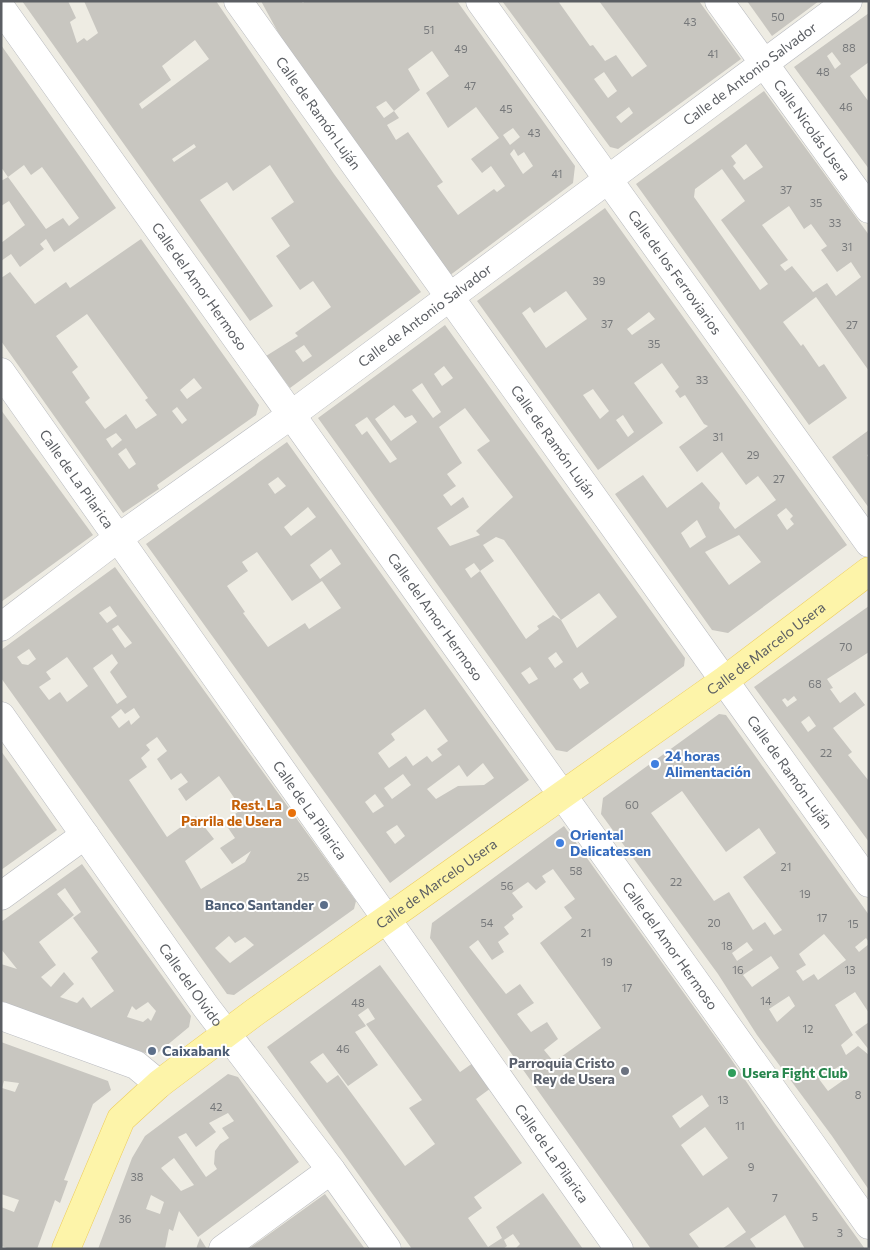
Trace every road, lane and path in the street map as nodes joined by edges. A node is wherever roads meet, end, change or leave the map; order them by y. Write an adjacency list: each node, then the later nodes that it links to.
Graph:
1 (238, 1): 9 (street, Calle de Ramón Luján)
2 (480, 1): 7 (street, Calle de los Ferroviarios)
3 (718, 1): 6 (street, Calle Nicolás Usera)
4 (848, 1): 6 (street, Calle de Antonio Salvador)
5 (1, 8): 11 (street, Calle del Amor Hermoso)
6 (763, 64): 7 (street, Calle de Antonio Salvador); 8 (street, Calle Nicolás Usera)
7 (608, 180): 9 (street, Calle de Antonio Salvador); 13 (street, Calle de los Ferroviarios)
8 (869, 209)
9 (447, 297): 11 (street, Calle de Antonio Salvador); 16 (street, Calle de Ramón Luján)
10 (1, 372): 12 (street, Calle de La Pilarica)
11 (290, 415): 12 (street, Calle de Antonio Salvador); 18 (street, Calle del Amor Hermoso)
12 (118, 538): 15 (street, Calle de Antonio Salvador); 22 (street, Calle de La Pilarica)
13 (869, 543)
14 (869, 571): 16 (main road, Calle de Marcelo Usera)
15 (1, 627)
16 (724, 680): 18 (main road, Calle de Marcelo Usera); 20 (street, Calle de Ramón Luján)
17 (1, 716): 19 (street, Calle del Olvido)
18 (563, 796): 22 (main road, Calle de Marcelo Usera); 27 (street, Calle del Amor Hermoso)
19 (85, 835): 21 (street); 24 (street, Calle del Olvido)
20 (869, 883)
21 (1, 896)
22 (387, 918): 24 (main road, Calle de Marcelo Usera); 31 (street, Calle de La Pilarica)
23 (1, 1016): 25 (street)
24 (226, 1033): 25 (main road, Calle de Marcelo Usera); 26 (street, Calle del Olvido)
25 (159, 1084): 28 (main road, Calle de Marcelo Usera)
26 (331, 1170): 29 (street); 30 (street, Calle del Olvido)
27 (869, 1225)
28 (66, 1249)
29 (222, 1249)
30 (387, 1249)
31 (619, 1249)

